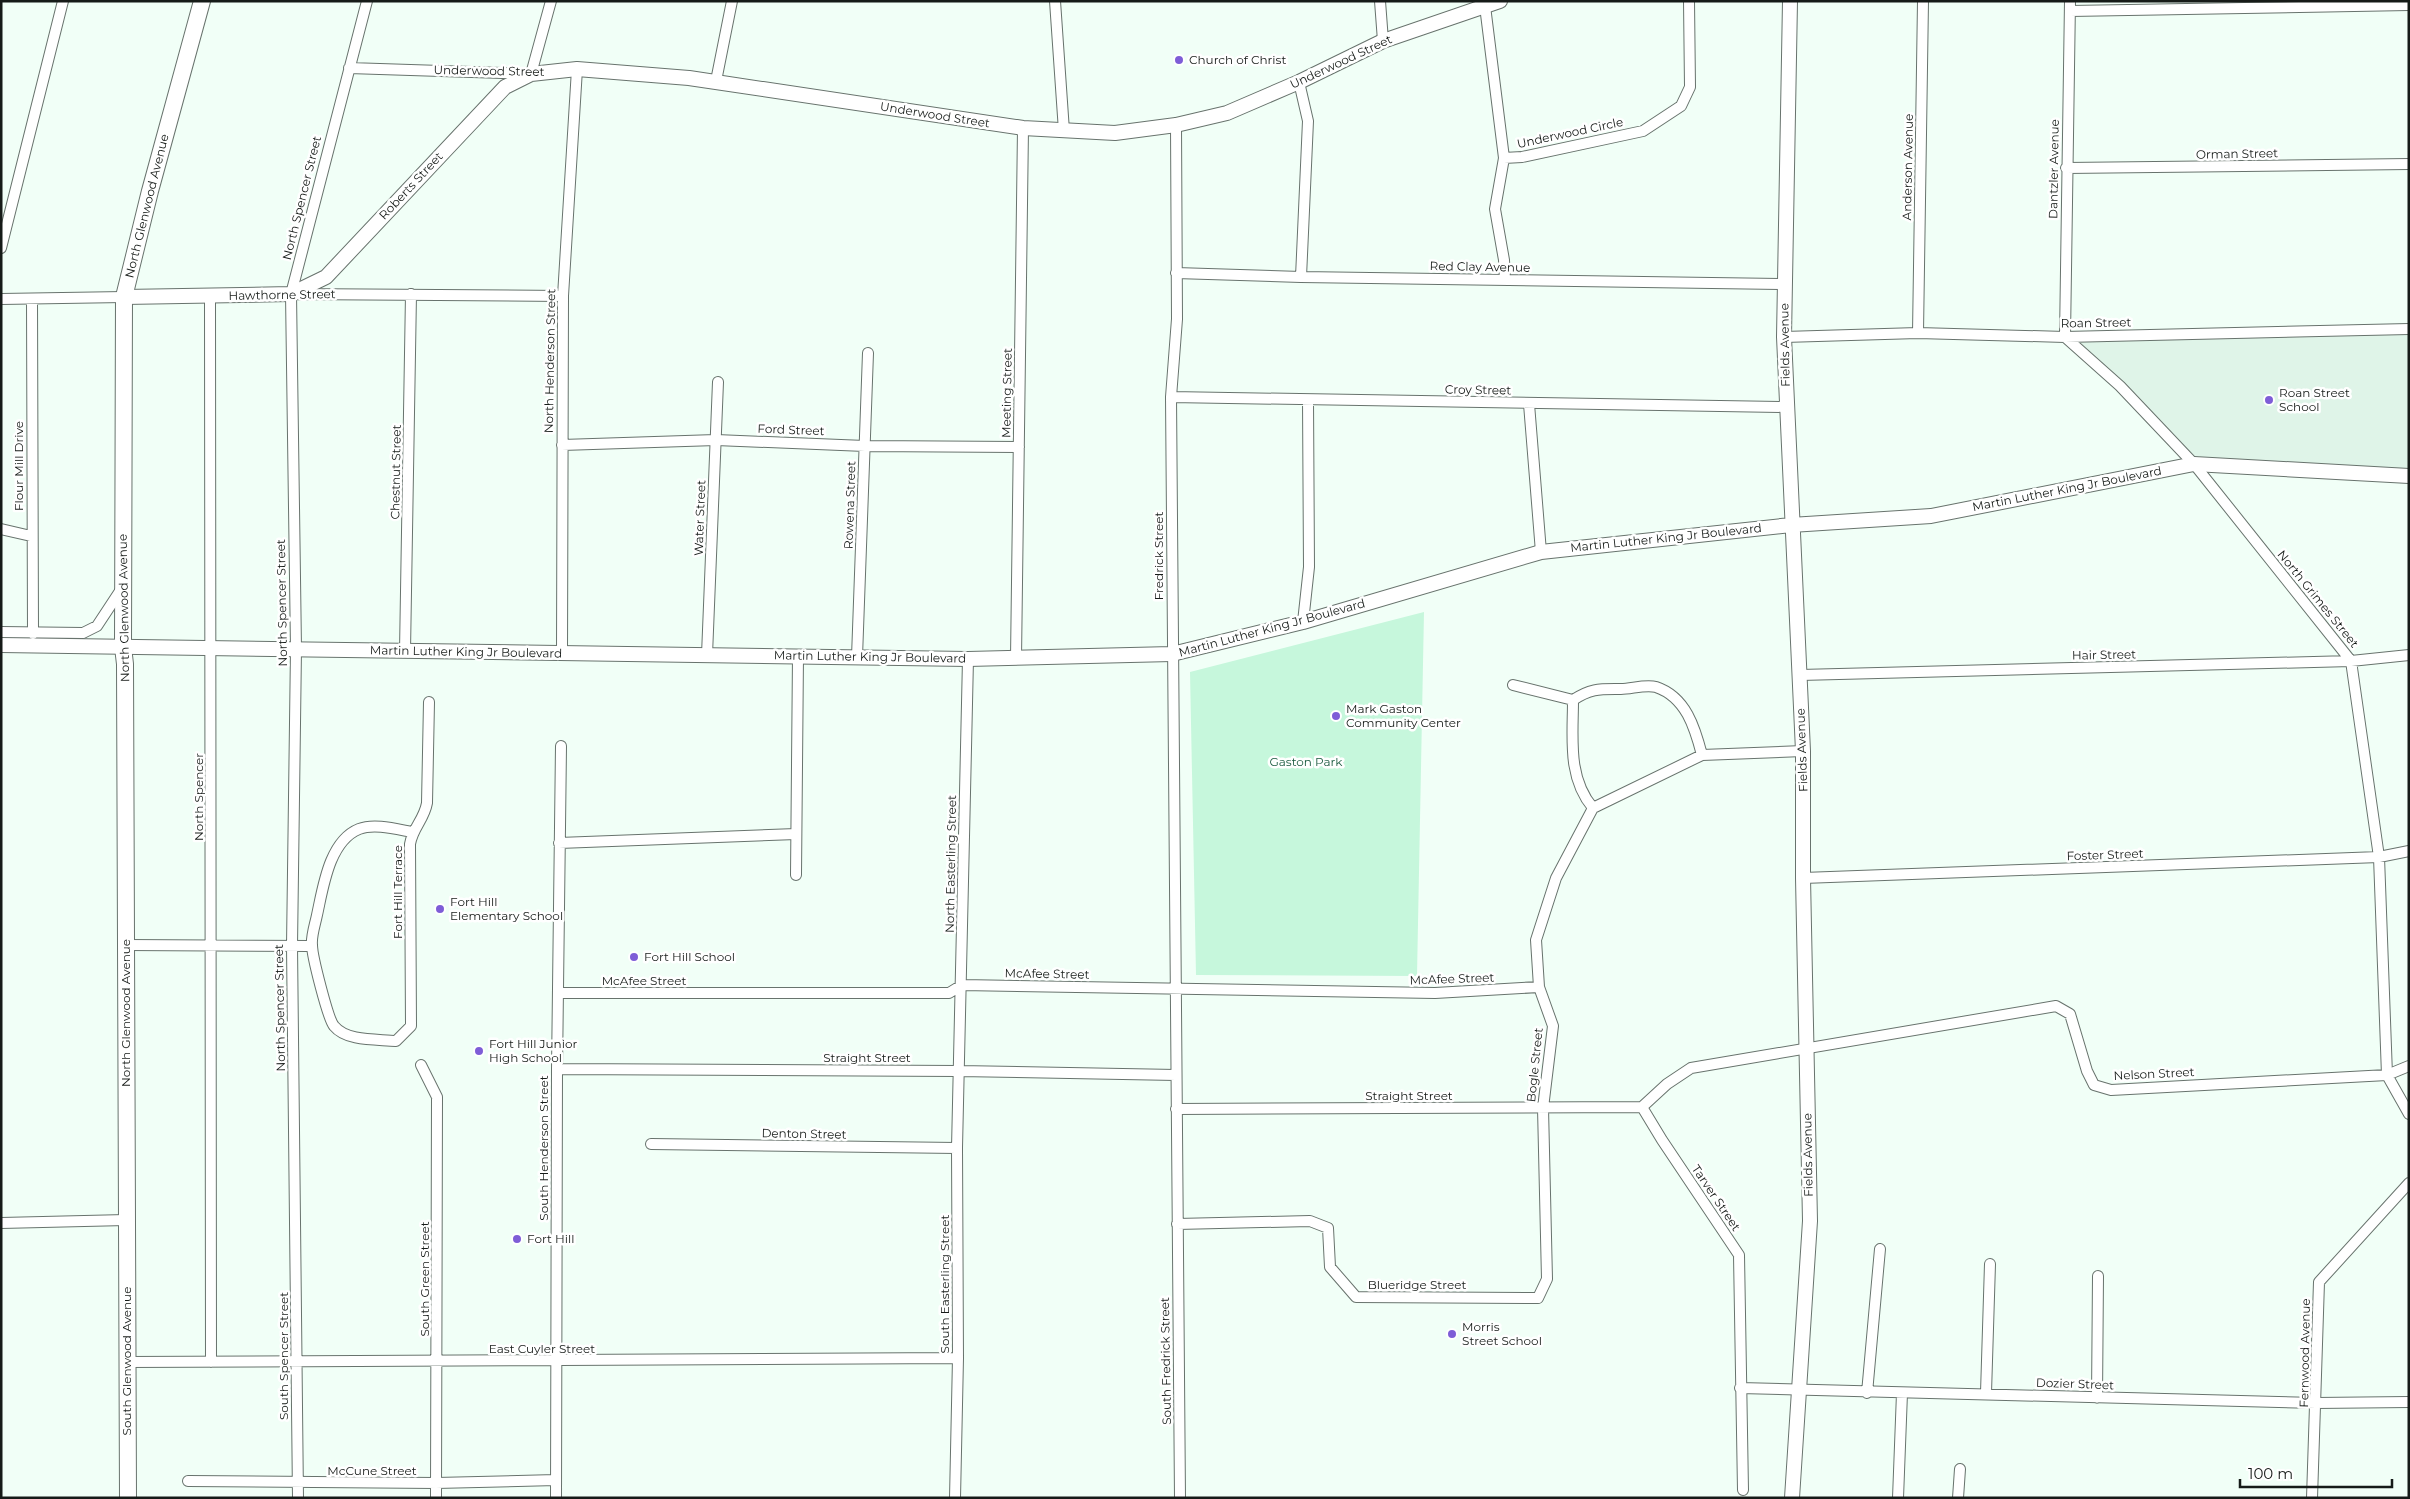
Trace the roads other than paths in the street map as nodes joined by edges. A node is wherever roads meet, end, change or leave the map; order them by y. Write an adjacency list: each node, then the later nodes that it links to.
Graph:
1 (63, 1): 27 (street)
2 (202, 1): 36 (main road, North Glenwood Avenue)
3 (367, 1): 16 (street, North Spencer Street)
4 (551, 1): 18 (street)
5 (732, 1): 19 (street)
6 (1055, 1): 23 (street)
7 (1380, 1): 15 (street)
8 (1500, 1): 13 (street, Underwood Street)
9 (1689, 1): 24 (street, Underwood Circle)
10 (1790, 1): 31 (street, Fields Avenue)
11 (1923, 1): 40 (street, Anderson Avenue)
12 (2409, 4): 14 (street)
13 (1485, 6): 15 (street, Underwood Street); 24 (street, Underwood Circle)
14 (2070, 6): 26 (street, Dantzler Avenue)
15 (1383, 41): 20 (street, Underwood Street)
16 (349, 68): 18 (street, Underwood Street); 32 (street, North Spencer Street)
17 (577, 69): 18 (street, Underwood Street); 19 (street, Underwood Street); 35 (street, North Henderson Street)
18 (531, 74): 32 (street, Roberts Street)
19 (716, 81): 22 (street, Underwood Street)
20 (1299, 82): 21 (street, Underwood Street); 29 (street)
21 (1176, 125): 23 (street, Underwood Street); 28 (street, Fredrick Street)
22 (1023, 128): 23 (street, Underwood Street); 52 (street, Meeting Street)
23 (1064, 131)
24 (1504, 158): 30 (street)
25 (2409, 164): 26 (street, Orman Street)
26 (2066, 168): 42 (street, Dantzler Avenue)
27 (1, 248)
28 (1176, 272): 29 (street, Red Clay Avenue); 45 (street, Fredrick Street)
29 (1301, 277): 30 (street, Red Clay Avenue)
30 (1505, 280): 31 (street, Red Clay Avenue)
31 (1784, 284): 41 (street, Fields Avenue)
32 (291, 294): 33 (street, Hawthorne Street); 34 (street, Hawthorne Street); 66 (street, North Spencer Street)
33 (411, 294): 35 (street, Hawthorne Street); 67 (street, Chestnut Street)
34 (210, 296): 36 (street, Hawthorne Street); 65 (street, North Spencer)
35 (563, 296): 50 (street, North Henderson Street)
36 (124, 297): 37 (street, Hawthorne Street); 59 (main road, North Glenwood Avenue)
37 (32, 299): 38 (street, Hawthorne Street); 57 (street, Flour Mill Drive)
38 (1, 300)
39 (2409, 329): 42 (street, Roan Street)
40 (1918, 333): 41 (street, Roan Street); 42 (street, Roan Street)
41 (1784, 337): 48 (street, Fields Avenue)
42 (2065, 337): 53 (street, North Grimes Street)
43 (868, 353): 51 (street, Rowena Street)
44 (718, 382): 49 (street, Water Street)
45 (1171, 397): 46 (street, Croy Street); 69 (street, Fredrick Street)
46 (1308, 400): 47 (street, Croy Street); 60 (street)
47 (1529, 404): 48 (street, Croy Street); 58 (street)
48 (1786, 407): 55 (street, Fields Avenue)
49 (716, 440): 50 (street, Ford Street); 51 (street, Ford Street); 70 (street, Water Street)
50 (562, 445): 68 (street, North Henderson Street)
51 (865, 446): 52 (street, Ford Street); 73 (street, Rowena Street)
52 (1019, 447): 74 (street, Meeting Street)
53 (2194, 464): 54 (street, Martin Luther King Jr Boulevard); 55 (street, Martin Luther King Jr Boulevard); 76 (street, North Grimes Street)
54 (2409, 476)
55 (1791, 525): 58 (street, Martin Luther King Jr Boulevard); 77 (street, Fields Avenue)
56 (1, 529): 57 (street)
57 (31, 536): 62 (street, Flour Mill Drive)
58 (1541, 552): 60 (street, Martin Luther King Jr Boulevard)
59 (123, 587): 62 (street); 64 (main road, North Glenwood Avenue)
60 (1304, 622): 69 (street, Martin Luther King Jr Boulevard)
61 (1, 632): 62 (street)
62 (33, 634)
63 (1, 645): 64 (street, Martin Luther King Jr Boulevard)
64 (123, 647): 65 (street, Martin Luther King Jr Boulevard); 92 (main road, North Glenwood Avenue)
65 (212, 648): 66 (street, Martin Luther King Jr Boulevard); 93 (street, North Spencer)
66 (296, 649): 67 (street, Martin Luther King Jr Boulevard); 94 (street, North Spencer Street)
67 (405, 651): 68 (street, Martin Luther King Jr Boulevard)
68 (562, 653): 70 (street, Martin Luther King Jr Boulevard)
69 (1172, 654): 74 (street, Martin Luther King Jr Boulevard); 98 (street, Fredrick Street)
70 (707, 655): 72 (street, Martin Luther King Jr Boulevard)
71 (2409, 655): 76 (street, Hair Street)
72 (798, 656): 73 (street, Martin Luther King Jr Boulevard); 86 (street)
73 (857, 657): 75 (street, Martin Luther King Jr Boulevard)
74 (1016, 658): 75 (street, Martin Luther King Jr Boulevard)
75 (968, 659): 96 (street, North Easterling Street)
76 (2351, 661): 77 (street, Hair Street); 89 (street, North Grimes Street)
77 (1800, 675): 82 (street, Fields Avenue)
78 (1513, 685): 79 (street)
79 (1573, 700): 83 (street); 84 (street)
80 (429, 702): 85 (street, Fort Hill Terrace)
81 (561, 746): 87 (street)
82 (1803, 751): 83 (street); 91 (street, Fields Avenue)
83 (1702, 755): 84 (street)
84 (1593, 808): 97 (street, Bogle Street)
85 (412, 832): 95 (street); 95 (street, Fort Hill Terrace)
86 (796, 834): 87 (street); 90 (street)
87 (560, 842): 99 (street)
88 (2409, 851): 89 (street, Foster Street)
89 (2380, 857): 91 (street, Foster Street); 106 (street, North Grimes Street)
90 (796, 875)
91 (1802, 878): 100 (street, Fields Avenue)
92 (127, 945): 93 (street); 115 (main road, North Glenwood Avenue)
93 (211, 946): 94 (street); 125 (street, North Spencer)
94 (292, 946): 95 (street); 114 (street, North Spencer Street)
95 (311, 946)
96 (962, 985): 98 (street, McAfee Street); 99 (street, McAfee Street); 104 (street, North Easterling Street)
97 (1539, 987): 98 (street, McAfee Street); 108 (street, Bogle Street)
98 (1175, 988): 105 (street, Fredrick Street)
99 (558, 993): 103 (street)
100 (1806, 1049): 106 (street, Nelson Street); 107 (street); 129 (street, Fields Avenue)
101 (421, 1065): 126 (street, South Green Street)
102 (2409, 1066): 106 (street, Nelson Street)
103 (557, 1069): 104 (street, Straight Street); 127 (street, South Henderson Street)
104 (959, 1071): 105 (street, Straight Street); 112 (street, South Easterling Street)
105 (1176, 1074): 109 (street, Fredrick Street)
106 (2387, 1075): 110 (street)
107 (1642, 1107): 108 (street, Straight Street); 128 (street, Tarver Street)
108 (1543, 1108): 109 (street, Straight Street); 121 (street, Bogle Street)
109 (1176, 1109): 117 (street, South Fredrick Street)
110 (2409, 1114)
111 (651, 1144): 112 (street, Denton Street)
112 (957, 1148): 122 (street, South Easterling Street)
113 (2409, 1183): 135 (street, Fernwood Avenue)
114 (296, 1214): 123 (street, South Spencer Street)
115 (126, 1222): 116 (street); 124 (main road, South Glenwood Avenue)
116 (1, 1223)
117 (1177, 1224): 121 (street, Blueridge Street); 147 (street, South Fredrick Street)
118 (1880, 1249): 130 (street)
119 (1990, 1264): 132 (street)
120 (2098, 1276): 133 (street)
121 (1547, 1279)
122 (958, 1358): 127 (street, East Cuyler Street); 146 (street, South Easterling Street)
123 (297, 1361): 125 (street, East Cuyler Street); 126 (street, East Cuyler Street); 139 (street, South Spencer Street)
124 (127, 1362): 125 (street, East Cuyler Street); 142 (main road, South Glenwood Avenue)
125 (211, 1362)
126 (437, 1362): 127 (street, East Cuyler Street); 140 (street, South Green Street)
127 (556, 1362): 137 (street, South Henderson Street)
128 (1740, 1388): 129 (street, Dozier Street); 141 (street, Tarver Street)
129 (1799, 1390): 130 (street, Dozier Street); 148 (street, Fields Avenue)
130 (1867, 1393): 131 (street, Dozier Street)
131 (1902, 1393): 132 (street, Dozier Street); 149 (street)
132 (1986, 1393): 133 (street, Dozier Street)
133 (2097, 1398): 135 (street, Dozier Street)
134 (2409, 1402): 135 (street, Dozier Street)
135 (2316, 1403): 151 (street, Fernwood Avenue)
136 (1960, 1469): 150 (street)
137 (556, 1480): 140 (street, McCune Street); 145 (street, South Henderson Street)
138 (188, 1481): 139 (street, McCune Street)
139 (298, 1483): 140 (street, McCune Street); 143 (street, South Spencer Street)
140 (436, 1483): 144 (street, South Green Street)
141 (1743, 1490)
142 (128, 1498)
143 (298, 1498)
144 (436, 1498)
145 (556, 1498)
146 (955, 1498)
147 (1180, 1498)
148 (1792, 1498)
149 (1898, 1498)
150 (1958, 1498)
151 (2312, 1498)

